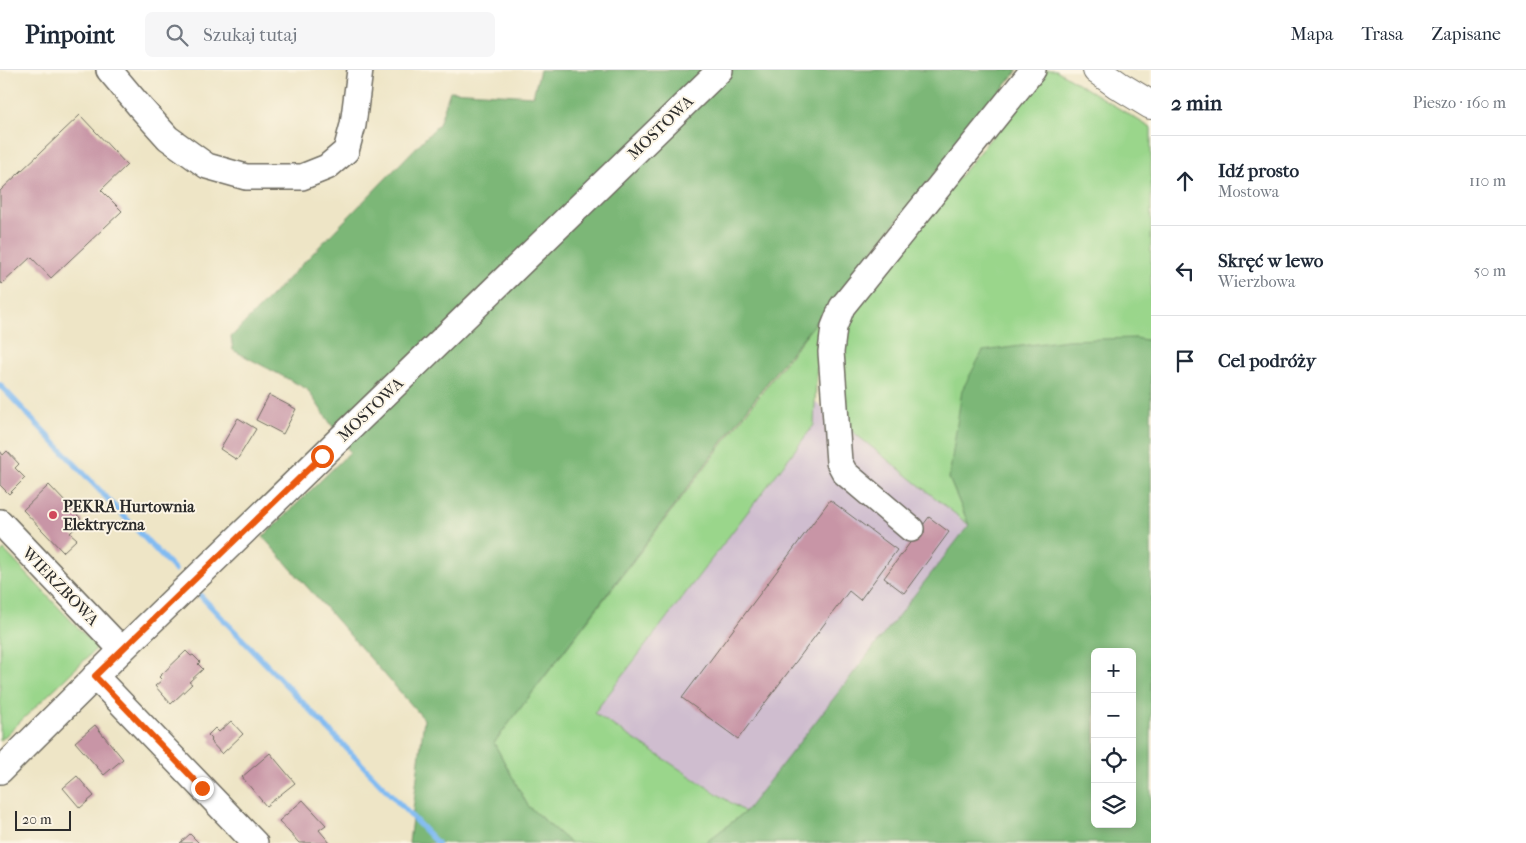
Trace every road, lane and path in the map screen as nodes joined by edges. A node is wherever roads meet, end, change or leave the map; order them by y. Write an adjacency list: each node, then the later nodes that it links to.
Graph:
1 (109, 70): 2 (street)
2 (360, 70)
3 (720, 70): 9 (street, MOSTOWA)
4 (1033, 70): 8 (street)
5 (1097, 70): 6 (main road)
6 (1151, 104)
7 (0, 522): 9 (street, WIERZBOWA)
8 (911, 529)
9 (122, 650): 10 (street, MOSTOWA)
10 (95, 676): 11 (street, MOSTOWA); 12 (street)
11 (0, 771)
12 (255, 843)

